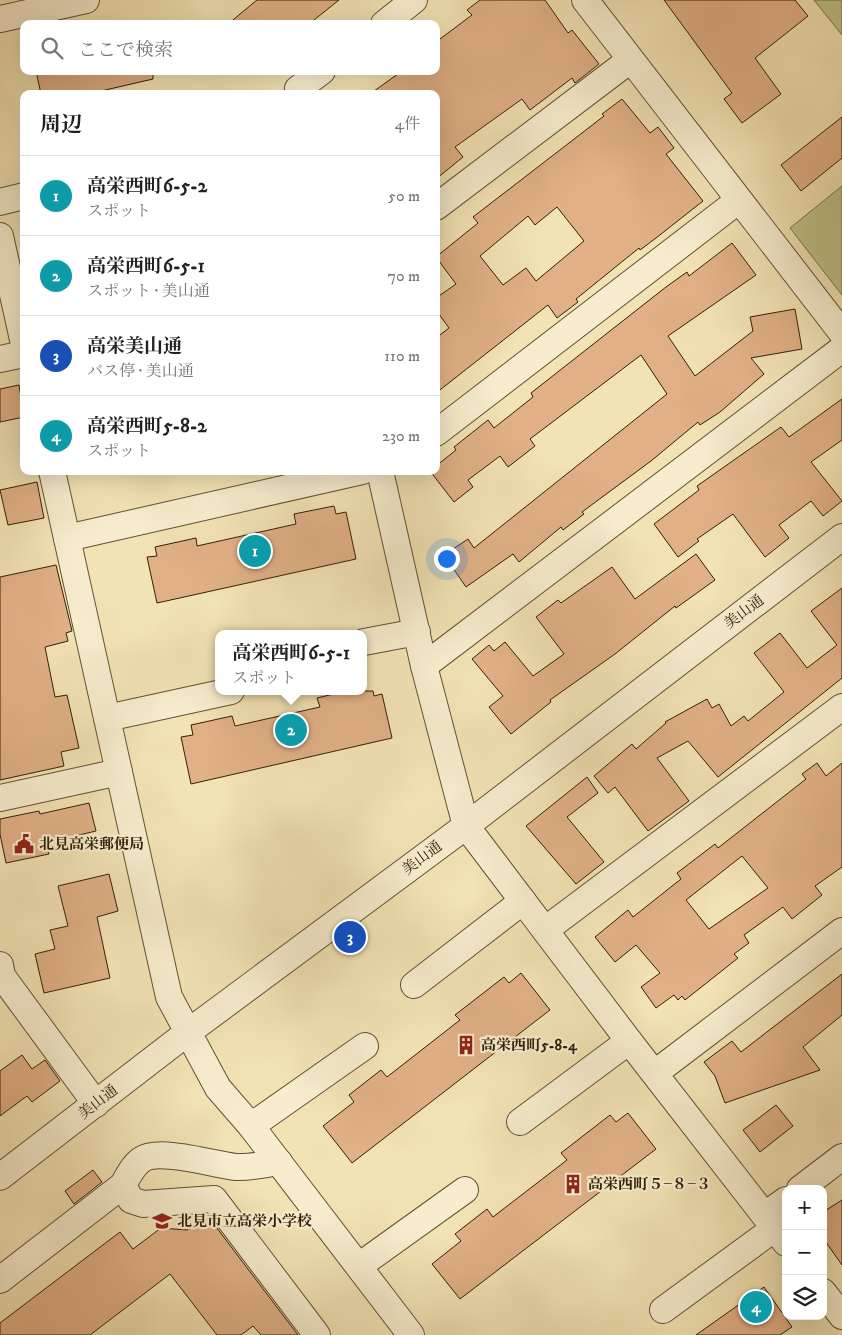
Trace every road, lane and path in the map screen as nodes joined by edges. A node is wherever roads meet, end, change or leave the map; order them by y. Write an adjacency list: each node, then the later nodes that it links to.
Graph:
1 (86, 0): 4 (street)
2 (414, 0): 5 (street)
3 (585, 0): 6 (street)
4 (0, 19)
5 (389, 20)
6 (630, 60): 10 (street); 12 (street)
7 (317, 75): 8 (street)
8 (298, 90)
9 (20, 197): 11 (street)
10 (739, 200): 15 (street); 19 (street)
11 (0, 202)
12 (440, 204)
13 (0, 236): 14 (street)
14 (20, 326)
15 (842, 334)
16 (842, 349): 27 (street)
17 (20, 355): 18 (street)
18 (0, 359)
19 (440, 430)
20 (53, 475): 24 (street)
21 (363, 475): 24 (street)
22 (378, 475): 25 (street)
23 (842, 537): 33 (street, 美山通)
24 (67, 538): 30 (street)
25 (417, 632): 26 (street); 27 (street)
26 (367, 641)
27 (424, 666): 33 (street)
28 (215, 694): 30 (street)
29 (842, 708): 35 (street)
30 (107, 718): 31 (street)
31 (119, 772): 32 (street); 39 (street)
32 (0, 798)
33 (466, 826): 34 (street); 39 (street, 美山通)
34 (523, 901): 35 (street); 38 (street)
35 (545, 930): 40 (street)
36 (842, 931): 42 (street)
37 (1, 973): 43 (street)
38 (414, 985)
39 (187, 1033): 43 (street, 美山通); 45 (street)
40 (629, 1041): 42 (street); 44 (street)
41 (364, 1046): 45 (street)
42 (655, 1073): 53 (street)
43 (96, 1104): 48 (street, 美山通)
44 (520, 1122)
45 (251, 1126): 47 (street)
46 (842, 1157): 50 (street)
47 (279, 1162): 49 (street); 54 (street)
48 (0, 1177)
49 (123, 1185): 55 (street); 59 (street)
50 (805, 1185)
51 (465, 1190): 54 (street)
52 (782, 1211): 53 (street)
53 (775, 1229): 57 (street)
54 (359, 1266): 60 (street)
55 (0, 1280)
56 (827, 1297): 58 (street)
57 (663, 1310)
58 (842, 1316)
59 (317, 1335)
60 (411, 1335)

